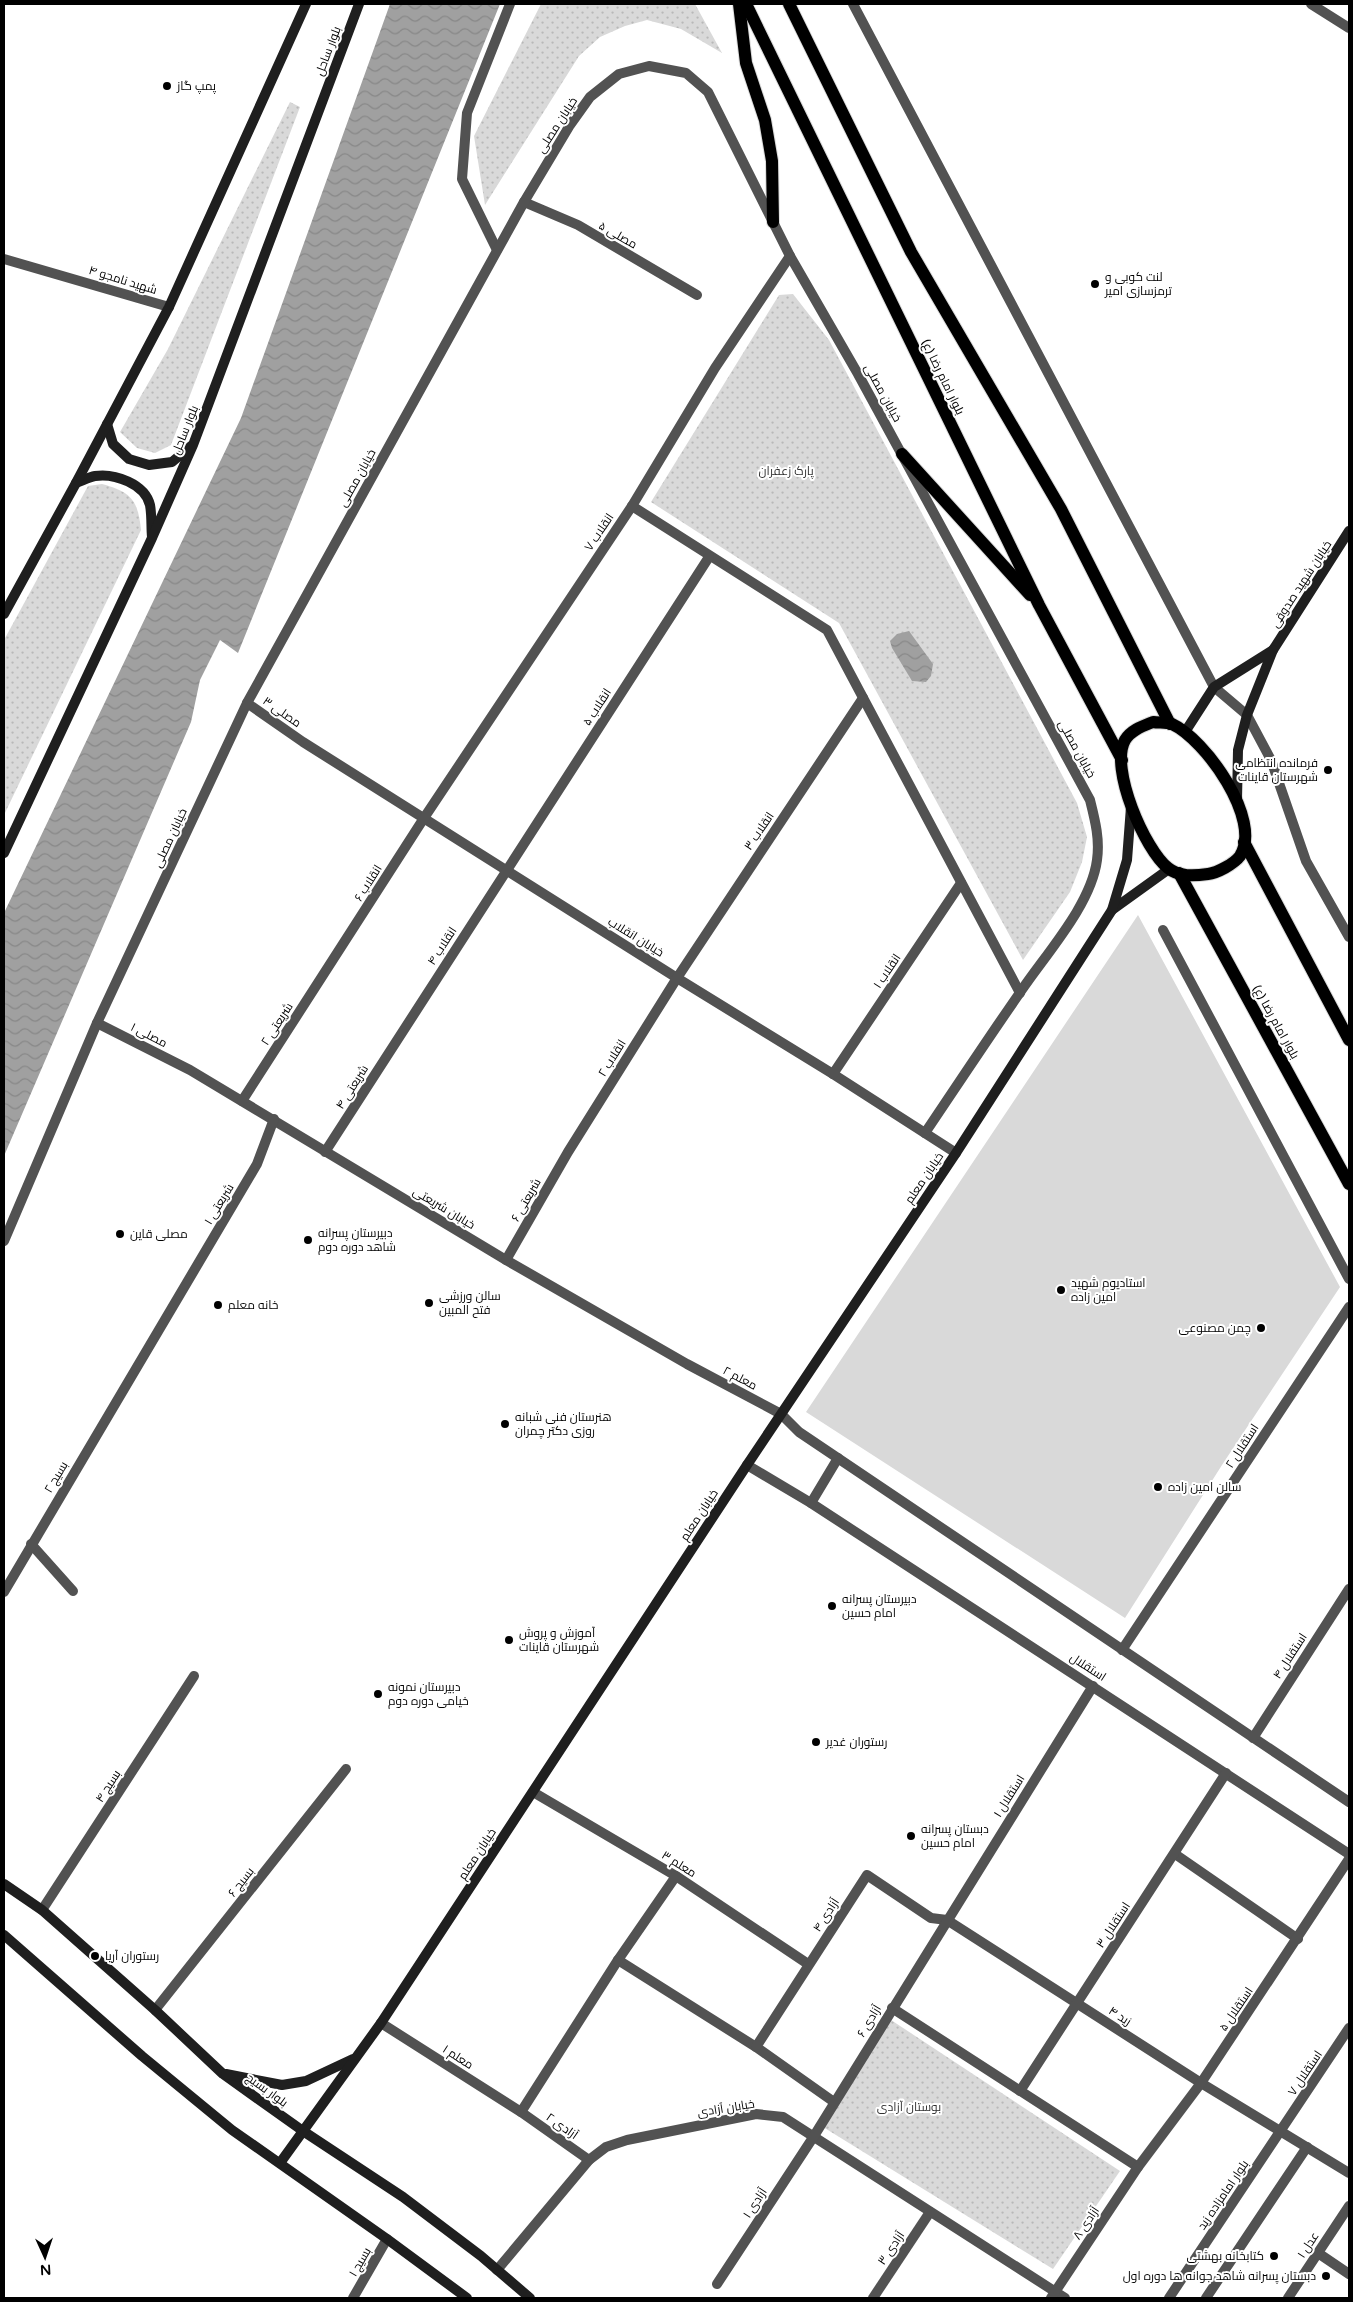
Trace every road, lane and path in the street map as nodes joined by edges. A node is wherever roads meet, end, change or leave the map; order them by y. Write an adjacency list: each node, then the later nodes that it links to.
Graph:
1 (306, 4): 16 (main road)
2 (359, 4): 18 (main road, بلوار ساحل)
3 (510, 4): 12 (street)
4 (739, 4): 11 (main road)
5 (746, 4): 25 (main road, بلوار امام رضا (ع))
6 (789, 4): 32 (main road)
7 (853, 4): 28 (street)
8 (1311, 4): 9 (street)
9 (1349, 28)
10 (524, 202): 11 (street, خیابان مصلی); 12 (street, خیابان مصلی); 15 (street, مصلی ۵)
11 (773, 222): 13 (street, خیابان مصلی)
12 (498, 250): 30 (street, خیابان مصلی)
13 (790, 256): 19 (street, خیابان مصلی); 21 (street, انقلاب ۷)
14 (4, 258): 16 (street, شهید نامجو ۴)
15 (697, 295)
16 (169, 307): 17 (main road)
17 (107, 424): 18 (main road); 20 (main road)
18 (193, 444): 23 (main road, بلوار ساحل)
19 (902, 454): 25 (main road); 49 (street, خیابان مصلی)
20 (76, 483): 23 (main road); 26 (main road)
21 (632, 506): 24 (street); 38 (street, انقلاب ۷)
22 (1349, 531): 27 (main road, خیابان شهید صدوقی)
23 (152, 538): 40 (main road, بلوار ساحل)
24 (709, 557): 29 (street); 41 (street, انقلاب ۵)
25 (1039, 605): 35 (main road, بلوار امام رضا (ع))
26 (4, 614)
27 (1273, 650): 28 (main road); 31 (main road)
28 (1214, 687): 31 (street); 33 (main road)
29 (862, 698): 43 (street); 48 (street, انقلاب ۳)
30 (247, 703): 34 (street, مصلی ۳); 50 (street, خیابان مصلی)
31 (1247, 716): 36 (main road); 46 (street)
32 (1170, 724): 33 (main road); 35 (main road)
33 (1185, 732): 36 (main road)
34 (303, 742): 38 (street, خیابان انقلاب)
35 (1122, 760): 37 (main road)
36 (1238, 804): 39 (main road)
37 (1131, 805): 42 (main road); 44 (main road)
38 (424, 818): 41 (street, خیابان انقلاب); 47 (street, انقلاب ۶)
39 (1244, 842): 42 (main road); 52 (main road)
40 (4, 853)
41 (506, 870): 48 (street, خیابان انقلاب); 51 (street, انقلاب ۴)
42 (1174, 871): 44 (main road); 61 (main road, بلوار امام رضا (ع))
43 (961, 883): 49 (street); 54 (street, انقلاب ۱)
44 (1112, 910): 60 (main road, خیابان معلم)
45 (1163, 930): 64 (street)
46 (1349, 937)
47 (333, 962): 55 (street, شریعتی ۲)
48 (677, 978): 54 (street, خیابان انقلاب); 59 (street, انقلاب ۲)
49 (1020, 993): 57 (street, خیابان مصلی)
50 (97, 1023): 53 (street, مصلی ۱); 62 (street, خیابان مصلی)
51 (399, 1035): 58 (street, شریعتی ۴)
52 (1349, 1040)
53 (190, 1070): 55 (street, خیابان شریعتی)
54 (833, 1074): 57 (street, خیابان انقلاب)
55 (242, 1100): 56 (street, خیابان شریعتی)
56 (274, 1119): 58 (street, خیابان شریعتی); 67 (street, شریعتی ۱)
57 (925, 1133): 60 (street, خیابان انقلاب)
58 (325, 1152): 63 (street, خیابان شریعتی)
59 (568, 1152): 63 (street, شریعتی ۶)
60 (956, 1153): 68 (main road, خیابان معلم)
61 (1349, 1184)
62 (4, 1241)
63 (506, 1260): 66 (street, خیابان شریعتی)
64 (1349, 1279)
65 (1349, 1307): 76 (street, استقلال ۲)
66 (687, 1364): 68 (street, معلم ۲)
67 (132, 1376): 72 (street, بسیج ۲)
68 (781, 1414): 69 (street); 70 (main road, خیابان معلم)
69 (838, 1458): 71 (street); 76 (street)
70 (747, 1465): 71 (street, استقلال); 82 (main road, خیابان معلم)
71 (812, 1502): 78 (street, استقلال)
72 (31, 1544): 74 (street); 75 (street, بسیج ۲)
73 (1349, 1589): 79 (street, استقلال ۴)
74 (73, 1591)
75 (4, 1592)
76 (1122, 1650): 79 (street)
77 (194, 1676): 89 (street, بسیج ۴)
78 (1093, 1686): 81 (street, استقلال); 90 (street, استقلال ۱)
79 (1253, 1738): 83 (street)
80 (346, 1769): 97 (street, بسیج ۶)
81 (1226, 1773): 84 (street, استقلال ۳); 85 (street, استقلال)
82 (533, 1792): 87 (street, معلم ۳); 98 (main road, خیابان معلم)
83 (1349, 1802)
84 (1174, 1854): 92 (street); 95 (street, استقلال ۳)
85 (1349, 1854)
86 (1349, 1860): 92 (street, استقلال ۵)
87 (676, 1876): 93 (street); 94 (street, معلم ۳)
88 (4, 1884): 89 (main road, بلوار بسیج)
89 (42, 1910): 97 (main road, بلوار بسیج)
90 (947, 1920): 94 (street, آزادی ۴); 95 (street, زید ۴); 96 (street, آزادی ۶)
91 (4, 1935): 112 (main road)
92 (1298, 1939): 103 (street, استقلال ۵)
93 (618, 1960): 100 (street); 106 (street)
94 (808, 1964): 100 (street, آزادی ۴)
95 (1077, 2003): 103 (street, زید ۴); 104 (street, استقلال ۳)
96 (892, 2008): 104 (street); 105 (street, آزادی ۶)
97 (155, 2010): 102 (main road, بلوار بسیج)
98 (381, 2023): 101 (main road, خیابان معلم); 106 (street, معلم ۱)
99 (1349, 2028): 108 (street, استقلال ۷)
100 (756, 2047): 105 (street)
101 (356, 2057): 102 (main road); 107 (main road, خیابان معلم)
102 (223, 2074): 107 (main road, بلوار بسیج)
103 (1201, 2084): 108 (street, زید ۴); 113 (street, استقلال ۵)
104 (1020, 2091): 113 (street)
105 (834, 2102): 109 (street, آزادی ۶)
106 (521, 2112): 111 (street, آزادی ۲)
107 (303, 2131): 112 (main road, خیابان معلم); 119 (main road, بلوار بسیج)
108 (1281, 2131): 110 (street, زید ۴); 128 (street, بلوار امامزاده زید)
109 (814, 2136): 111 (street, خیابان آزادی); 116 (street, خیابان آزادی); 121 (street, آزادی ۱)
110 (1306, 2147): 114 (street, زید ۴); 129 (street)
111 (589, 2160): 119 (street, خیابان آزادی)
112 (280, 2162): 117 (main road)
113 (1138, 2168): 122 (street, آزادی ۸)
114 (1349, 2173)
115 (1349, 2206): 118 (street, عدل ۱)
116 (930, 2212): 122 (street, خیابان آزادی); 126 (street, آزادی ۳)
117 (387, 2239): 123 (street, بسیج ۱); 124 (main road)
118 (1318, 2253): 120 (street); 130 (street, عدل ۱)
119 (497, 2270): 125 (main road, بلوار بسیج)
120 (1349, 2274)
121 (717, 2284)
122 (1053, 2295): 127 (street, خیابان آزادی)
123 (354, 2298)
124 (467, 2298)
125 (530, 2298)
126 (872, 2298)
127 (1065, 2298)
128 (1169, 2298)
129 (1206, 2298)
130 (1288, 2298)

